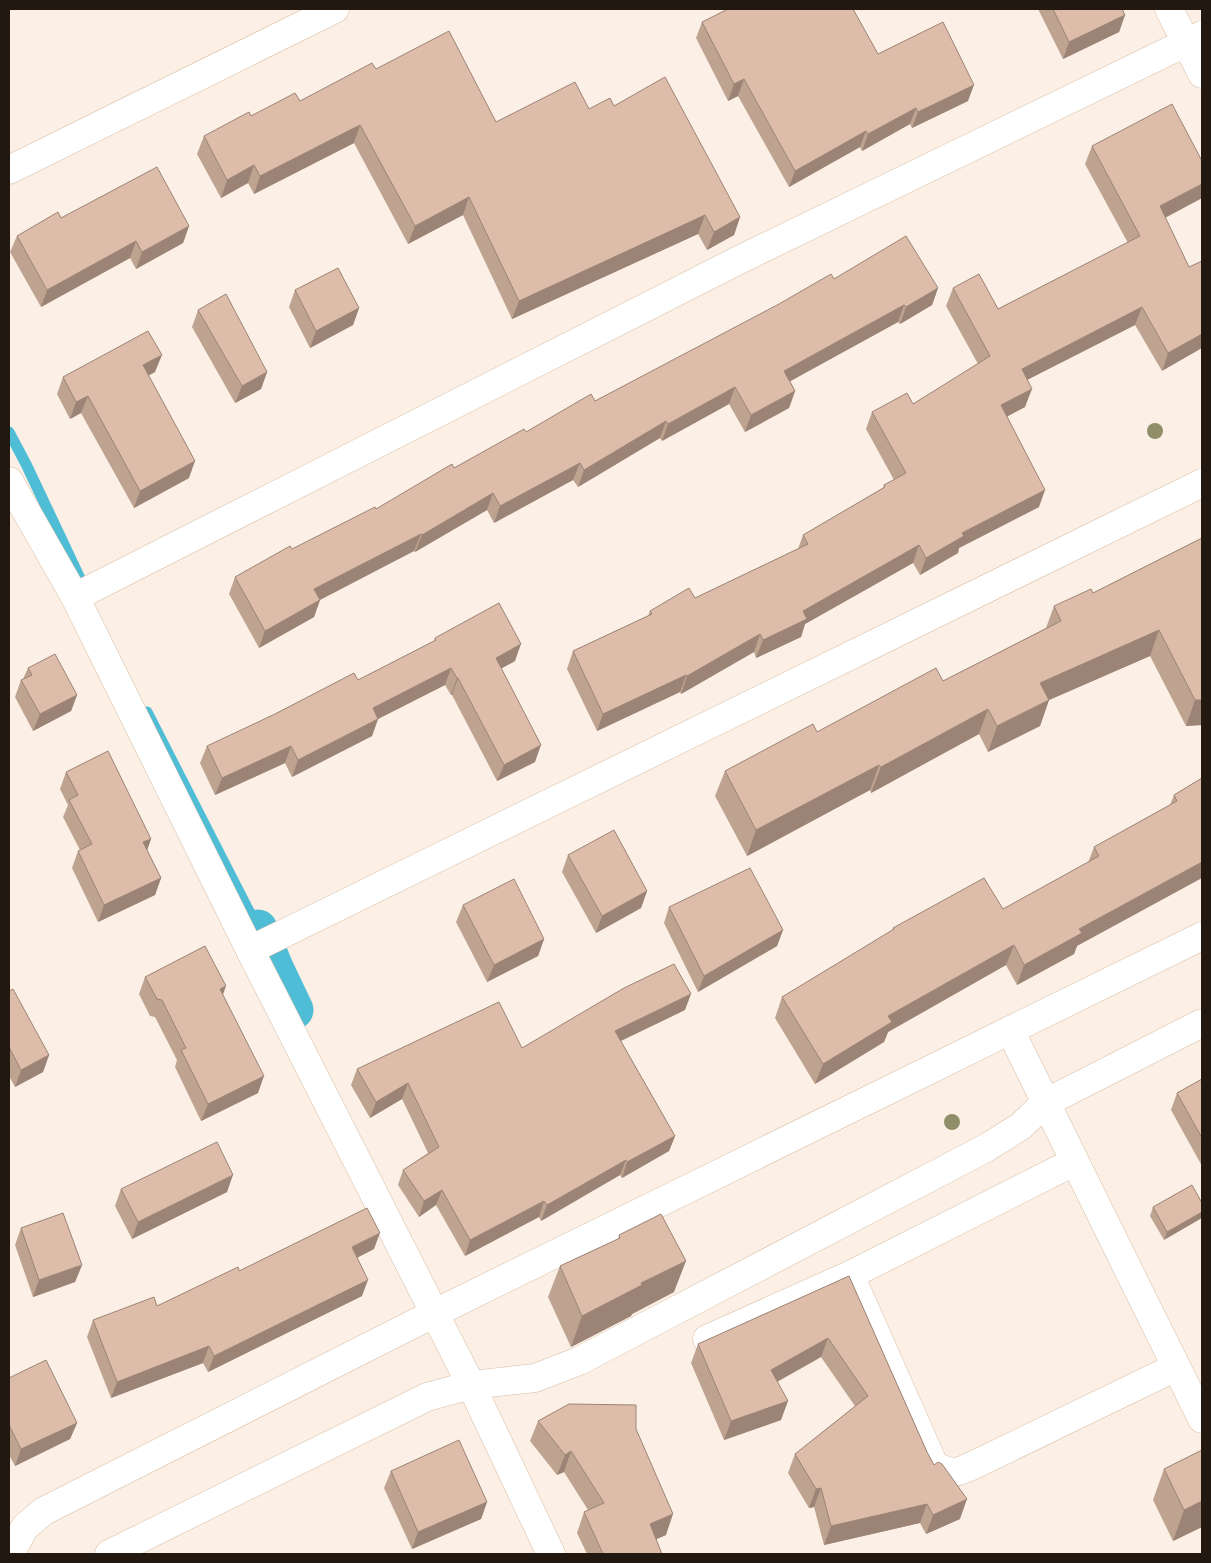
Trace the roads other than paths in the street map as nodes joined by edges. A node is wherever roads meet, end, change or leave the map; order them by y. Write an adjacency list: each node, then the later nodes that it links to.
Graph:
1 (335, 9): 5 (street)
2 (1170, 9): 3 (street)
3 (1194, 39): 4 (street); 8 (street)
4 (1202, 74)
5 (9, 170)
6 (9, 481): 8 (street)
7 (1202, 482): 10 (street)
8 (74, 597): 10 (street)
9 (1202, 936): 12 (street)
10 (250, 950): 16 (street)
11 (1202, 1023): 13 (street)
12 (1010, 1030): 13 (street); 16 (street)
13 (1045, 1103): 14 (street); 19 (street)
14 (1074, 1162): 15 (street); 18 (street)
15 (850, 1275): 17 (street); 18 (street)
16 (435, 1313): 19 (street); 21 (street)
17 (707, 1339)
18 (1188, 1376): 20 (street)
19 (471, 1385): 22 (street); 23 (street)
20 (1202, 1419)
21 (10, 1554)
22 (109, 1554)
23 (551, 1554)

